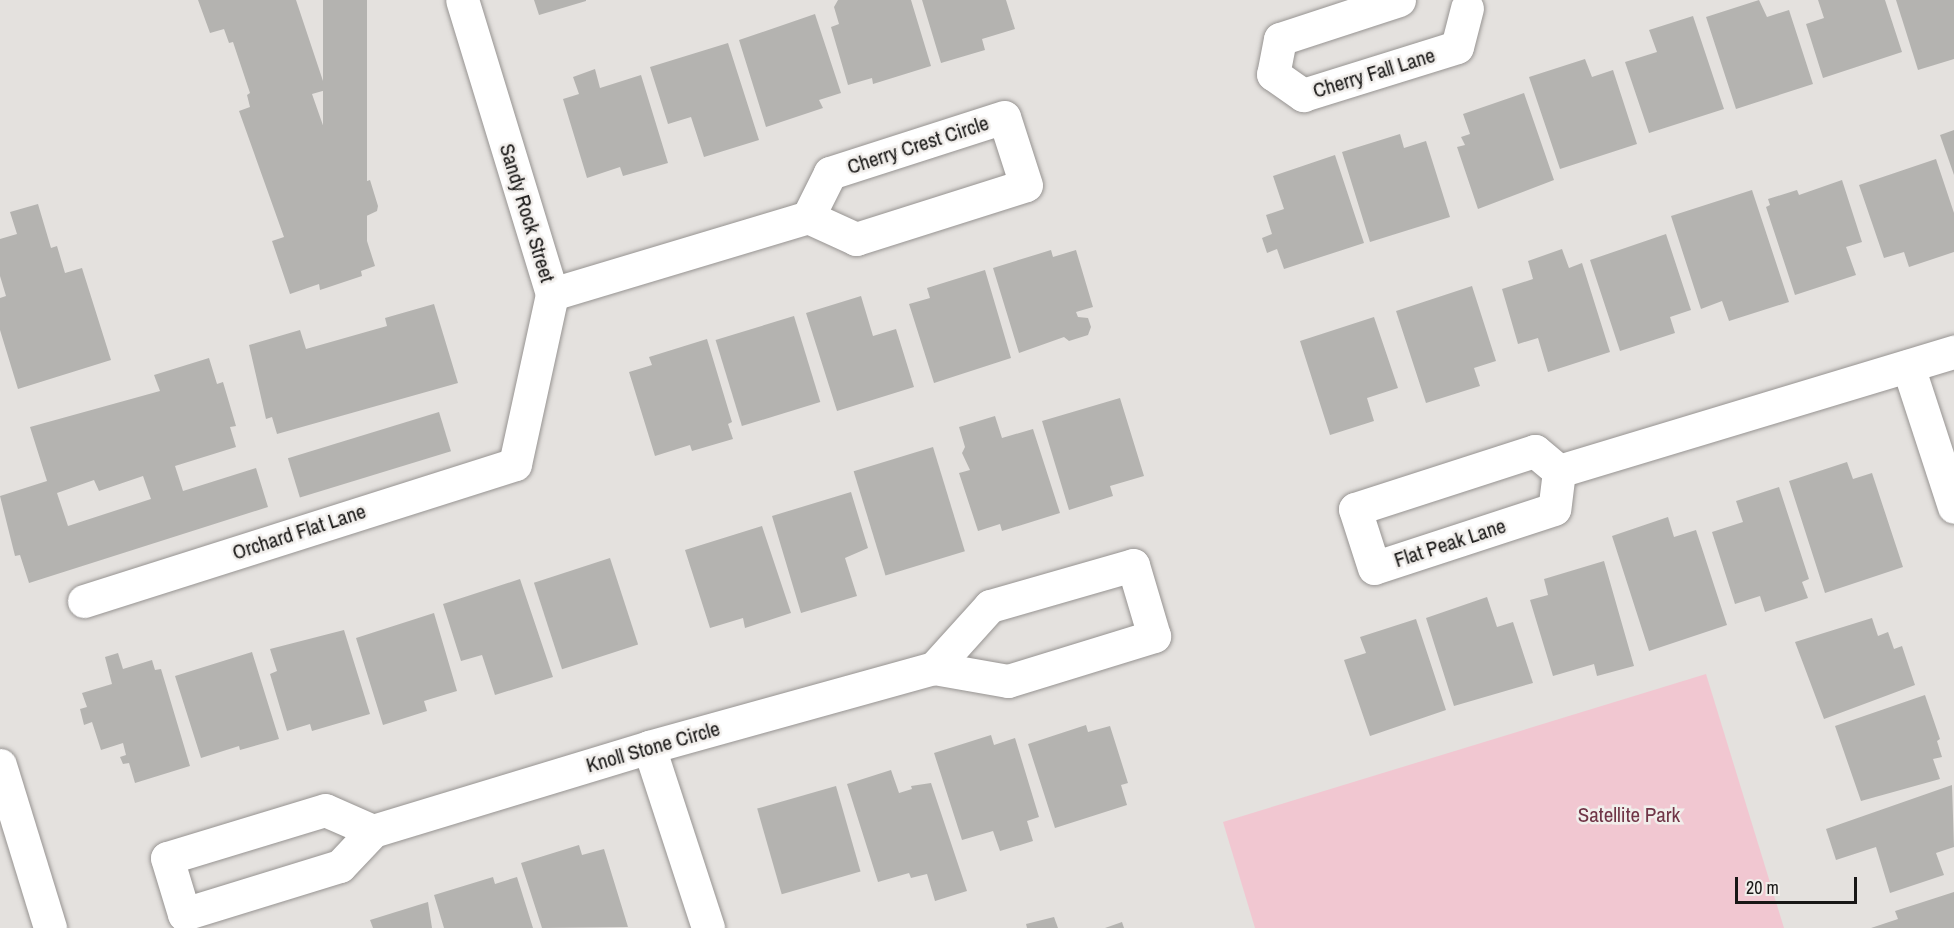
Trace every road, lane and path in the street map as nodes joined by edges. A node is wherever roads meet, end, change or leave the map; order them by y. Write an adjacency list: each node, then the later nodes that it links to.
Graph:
1 (462, 0): 5 (street, Sandy Rock Street)
2 (1399, 0): 3 (street, Cherry Fall Lane)
3 (1471, 3)
4 (808, 217): 4 (street, Cherry Crest Circle); 5 (street)
5 (552, 294): 8 (street, Sandy Rock Street)
6 (1954, 352): 7 (street)
7 (1908, 366): 9 (street); 10 (street)
8 (514, 464): 11 (street, Orchard Flat Lane)
9 (1559, 471): 9 (street, Flat Peak Lane)
10 (1954, 507)
11 (84, 601)
12 (934, 668): 12 (street, Knoll Stone Circle); 13 (street, Knoll Stone Circle)
13 (649, 747): 15 (street, Knoll Stone Circle); 17 (street)
14 (0, 765): 16 (street)
15 (373, 831): 15 (street, Knoll Stone Circle)
16 (50, 928)
17 (708, 928)

